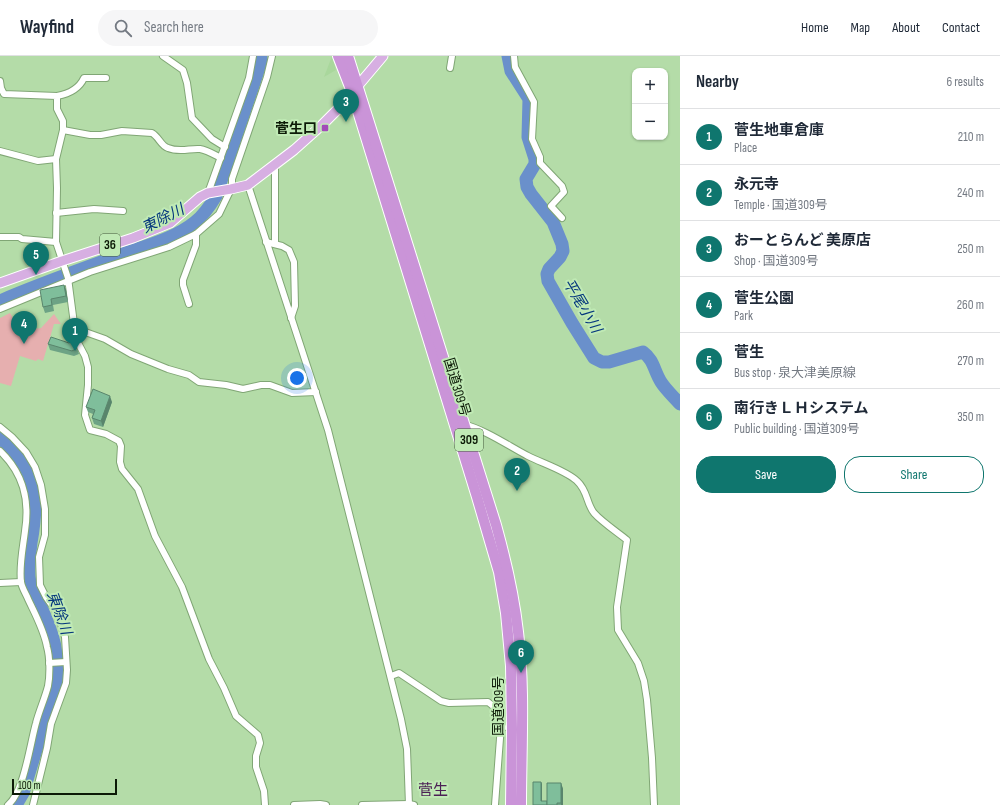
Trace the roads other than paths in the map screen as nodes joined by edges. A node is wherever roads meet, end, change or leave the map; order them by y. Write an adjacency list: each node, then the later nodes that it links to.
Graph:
1 (162, 56): 15 (street)
2 (253, 56): 15 (street)
3 (272, 56): 21 (street)
4 (338, 56): 12 (highway, 国道309号 / 309)
5 (348, 56): 12 (highway, 国道309号 / 309)
6 (383, 56): 12 (main road, 36)
7 (452, 56): 9 (street)
8 (514, 56): 25 (street)
9 (450, 68)
10 (106, 78): 13 (street)
11 (0, 81): 13 (street)
12 (355, 88): 19 (main road, 36); 39 (highway, 国道309号 / 309)
13 (57, 96): 14 (street)
14 (63, 130): 17 (street); 18 (street)
15 (225, 146): 17 (street)
16 (0, 151): 18 (street)
17 (221, 158): 22 (street)
18 (56, 159): 24 (street)
19 (275, 164): 20 (main road, 36); 30 (street)
20 (248, 185): 21 (main road, 36); 29 (street)
21 (230, 189): 22 (main road, 36); 26 (street)
22 (210, 193): 31 (main road, 36)
23 (123, 211): 24 (street)
24 (56, 213): 28 (street)
25 (562, 218)
26 (196, 234): 32 (street); 34 (street)
27 (0, 236): 28 (street)
28 (56, 242): 31 (street)
29 (266, 242): 30 (street); 36 (street)
30 (275, 244): 36 (street)
31 (62, 263): 32 (street); 33 (main road, 36)
32 (68, 280): 35 (street); 37 (street)
33 (0, 283)
34 (189, 304)
35 (0, 310)
36 (291, 318): 38 (street)
37 (74, 328): 38 (street); 52 (street)
38 (316, 392): 46 (street)
39 (459, 425): 48 (highway, 国道309号 / 309); 58 (highway, 国道309号 / 309); 59 (street)
40 (0, 427): 44 (street)
41 (0, 451): 42 (street)
42 (22, 582): 43 (street); 45 (street)
43 (0, 583)
44 (66, 662): 45 (street); 51 (street)
45 (49, 663): 50 (street)
46 (391, 676): 47 (street); 49 (street)
47 (501, 725): 48 (street); 56 (street)
48 (512, 729): 57 (highway, 国道309号 / 309)
49 (411, 804): 55 (street)
50 (8, 805)
51 (33, 805)
52 (265, 805)
53 (294, 805): 54 (street)
54 (326, 805)
55 (362, 805)
56 (495, 805)
57 (511, 805)
58 (521, 805)
59 (654, 805)

